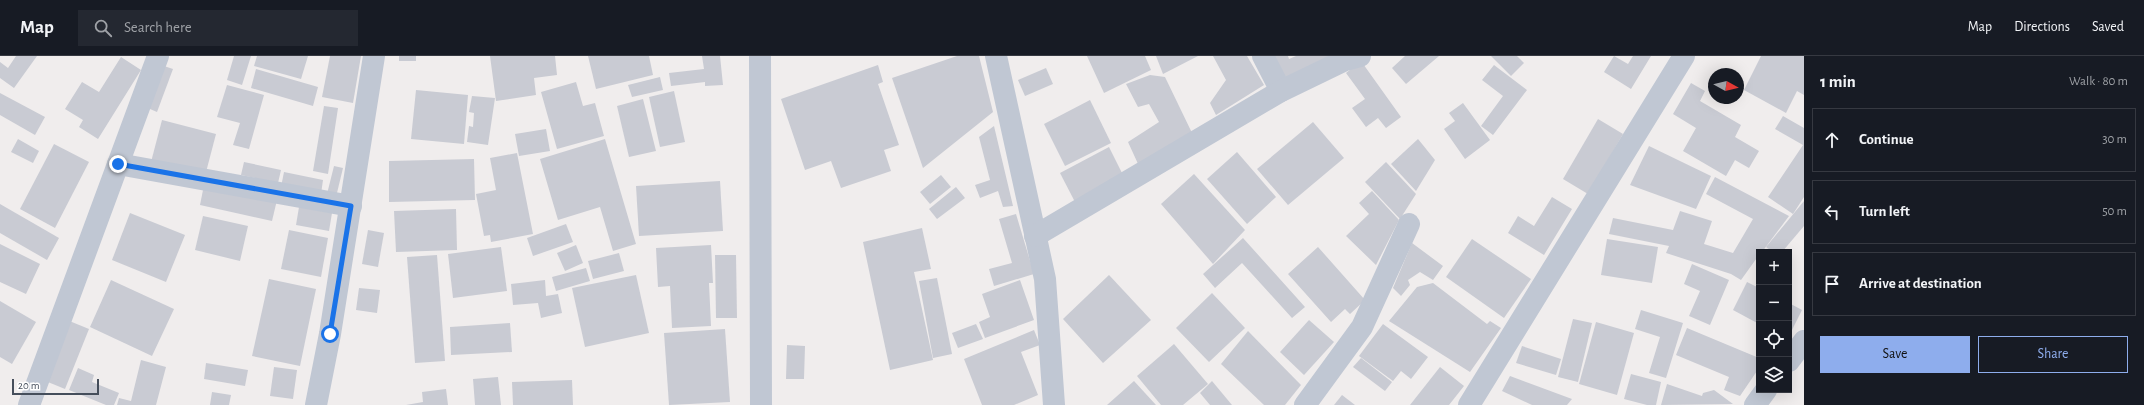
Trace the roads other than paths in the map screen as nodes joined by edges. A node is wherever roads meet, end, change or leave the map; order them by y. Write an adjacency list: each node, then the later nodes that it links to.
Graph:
1 (158, 56): 9 (street)
2 (374, 56): 10 (street)
3 (760, 56): 18 (street)
4 (996, 56): 12 (street)
5 (1263, 56): 8 (street)
6 (1360, 56): 8 (street)
7 (1684, 56): 21 (street)
8 (1281, 91): 12 (street)
9 (118, 164): 10 (street); 16 (street)
10 (351, 206): 17 (street)
11 (1409, 224): 20 (street)
12 (1035, 236): 19 (street)
13 (1804, 342): 14 (street)
14 (1792, 357)
15 (1764, 393): 22 (street)
16 (29, 405)
17 (316, 405)
18 (761, 405)
19 (1054, 405)
20 (1305, 405)
21 (1469, 405)
22 (1755, 405)

